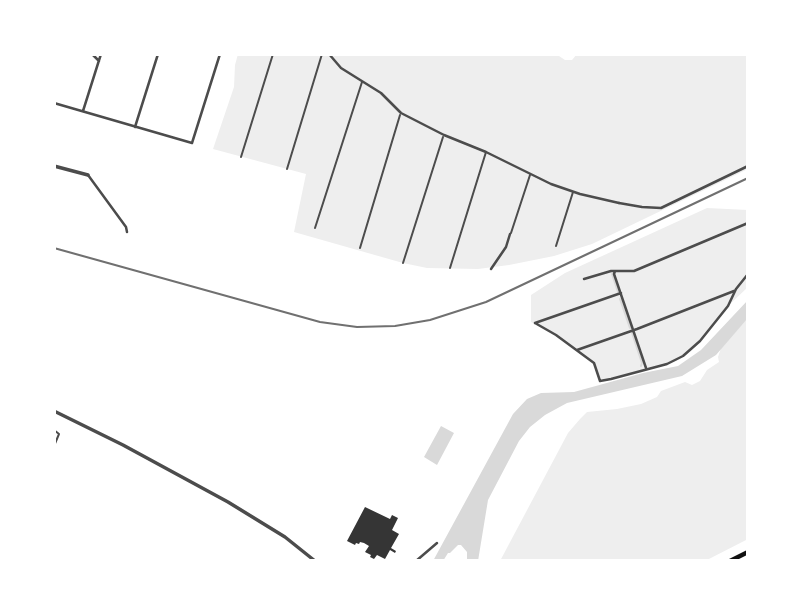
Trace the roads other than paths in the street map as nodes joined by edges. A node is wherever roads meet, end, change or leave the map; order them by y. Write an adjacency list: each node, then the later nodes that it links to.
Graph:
1 (92, 54): 8 (street)
2 (101, 54): 8 (street)
3 (158, 54): 13 (street)
4 (220, 54): 13 (street)
5 (273, 54): 16 (lane)
6 (322, 54): 19 (lane)
7 (329, 54): 9 (street)
8 (99, 61): 11 (street)
9 (362, 80): 12 (street); 24 (lane)
10 (54, 103): 11 (street)
11 (82, 112): 13 (street)
12 (401, 113): 14 (street); 28 (lane)
13 (135, 127)
14 (444, 135): 15 (street); 29 (lane)
15 (486, 152): 20 (street); 30 (lane)
16 (241, 157)
17 (54, 166): 21 (street)
18 (748, 166): 22 (street)
19 (287, 169)
20 (531, 173): 22 (street); 26 (lane)
21 (88, 175): 25 (street)
22 (573, 191): 27 (lane)
23 (748, 223): 32 (street)
24 (315, 228)
25 (127, 232)
26 (510, 234): 31 (street)
27 (556, 246)
28 (359, 248)
29 (403, 263)
30 (450, 268)
31 (491, 269)
32 (615, 271): 34 (street); 36 (street)
33 (748, 274): 35 (street)
34 (584, 279)
35 (735, 291): 37 (street); 39 (street)
36 (621, 293): 37 (street); 38 (street)
37 (633, 330): 38 (street); 39 (street)
38 (577, 350): 39 (street)
39 (646, 369)
40 (54, 411): 45 (street)
41 (54, 430): 42 (lane)
42 (54, 446)
43 (436, 543): 46 (street)
44 (748, 552): 47 (main road)
45 (315, 561)
46 (416, 561)
47 (730, 561)

